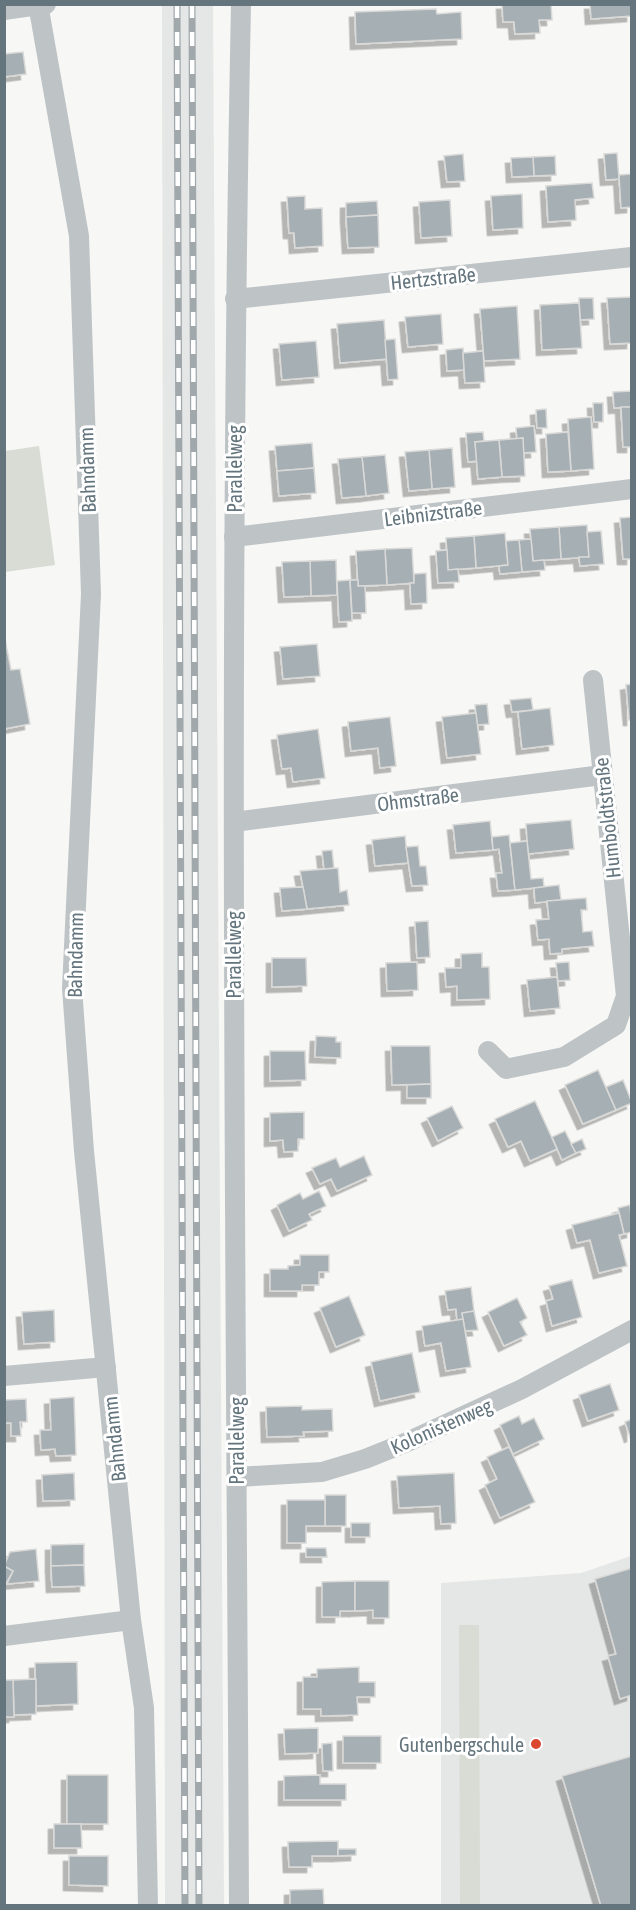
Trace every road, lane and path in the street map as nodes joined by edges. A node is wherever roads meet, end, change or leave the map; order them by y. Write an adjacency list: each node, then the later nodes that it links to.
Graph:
1 (46, 4): 3 (street)
2 (241, 4): 6 (street, Parallelweg)
3 (38, 5): 4 (street); 14 (street, Bahndamm)
4 (4, 10)
5 (632, 257): 6 (street, Hertzstraße)
6 (235, 299): 8 (street, Parallelweg)
7 (632, 489): 8 (street, Leibnizstraße)
8 (234, 537): 11 (street, Parallelweg)
9 (593, 680): 10 (street, Humboldtstraße)
10 (602, 775): 11 (street, Ohmstraße); 12 (street, Humboldtstraße)
11 (234, 822): 16 (street, Parallelweg)
12 (488, 1051)
13 (632, 1330): 16 (street, Kolonistenweg)
14 (106, 1367): 15 (street); 17 (street, Bahndamm)
15 (4, 1376)
16 (237, 1477): 20 (street, Parallelweg)
17 (131, 1620): 18 (street); 19 (street, Bahndamm)
18 (4, 1635)
19 (147, 1905)
20 (238, 1905)

